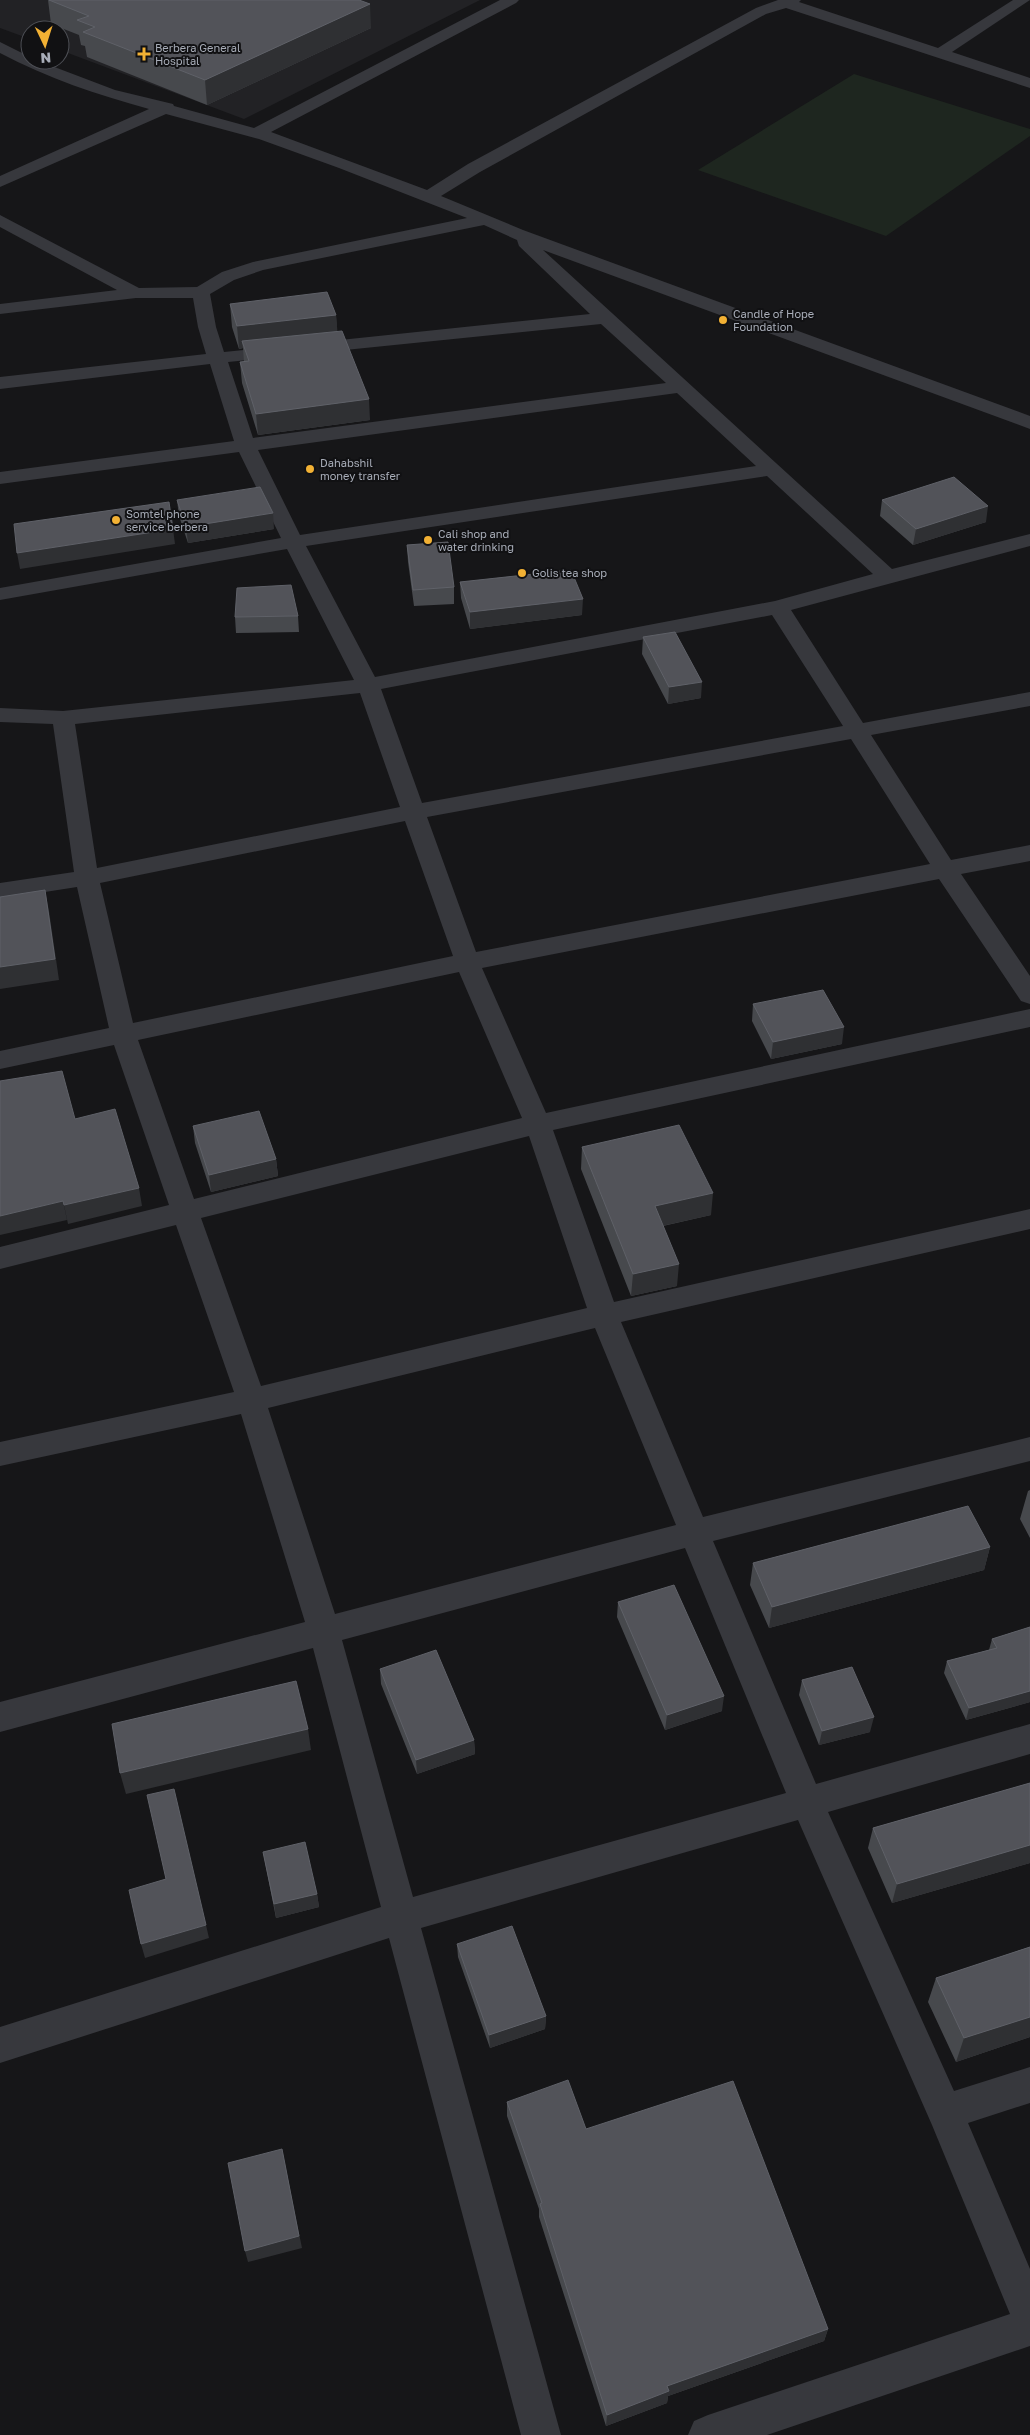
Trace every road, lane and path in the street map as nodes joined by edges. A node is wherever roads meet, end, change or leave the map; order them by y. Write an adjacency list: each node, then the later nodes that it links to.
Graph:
1 (511, 0): 10 (street)
2 (790, 1): 5 (street); 7 (street)
3 (1018, 3): 7 (street)
4 (742, 4): 5 (street)
5 (761, 11): 12 (street)
6 (0, 48): 9 (street)
7 (939, 54): 8 (street)
8 (1030, 83)
9 (167, 107): 10 (street); 11 (street)
10 (257, 133): 12 (street)
11 (0, 182)
12 (428, 196): 13 (street)
13 (486, 219): 15 (street); 16 (street)
14 (0, 220): 17 (street)
15 (517, 234): 19 (street); 23 (street)
16 (200, 292): 17 (street); 20 (street)
17 (136, 293): 18 (street)
18 (0, 309)
19 (605, 318): 20 (street); 22 (street)
20 (218, 358): 21 (street); 24 (street)
21 (0, 383)
22 (682, 387): 24 (street); 25 (street)
23 (1030, 423)
24 (245, 444): 26 (street); 28 (street)
25 (770, 470): 28 (street); 29 (street)
26 (0, 478)
27 (1030, 540): 29 (street)
28 (293, 542): 30 (street); 32 (street)
29 (888, 576): 31 (street)
30 (0, 594)
31 (778, 607): 32 (street); 36 (street)
32 (368, 685): 35 (street); 37 (street)
33 (1030, 699): 36 (street)
34 (0, 715): 35 (street)
35 (63, 718): 40 (street)
36 (858, 732): 37 (street); 39 (street)
37 (414, 812): 40 (street); 42 (street)
38 (1030, 853): 39 (street)
39 (946, 871): 42 (street); 43 (street)
40 (88, 878): 41 (street); 45 (street)
41 (0, 891)
42 (467, 962): 45 (street); 47 (street)
43 (1030, 995)
44 (1030, 1018): 47 (street)
45 (124, 1034): 46 (street); 48 (street)
46 (0, 1060)
47 (538, 1124): 48 (street); 51 (street)
48 (186, 1211): 50 (street); 52 (street)
49 (1030, 1219): 51 (street)
50 (0, 1258)
51 (604, 1315): 52 (street); 55 (street)
52 (251, 1400): 54 (street); 56 (street)
53 (1030, 1449): 55 (street)
54 (0, 1454)
55 (693, 1533): 56 (street); 59 (street)
56 (324, 1630): 57 (street); 60 (street)
57 (0, 1717)
58 (1030, 1739): 59 (street)
59 (806, 1800): 60 (street); 63 (street)
60 (402, 1917): 61 (street); 66 (street)
61 (0, 2045)
62 (1030, 2084): 63 (street)
63 (945, 2112): 64 (street)
64 (1030, 2315)
65 (1030, 2327): 67 (street)
66 (541, 2435)
67 (708, 2435)

